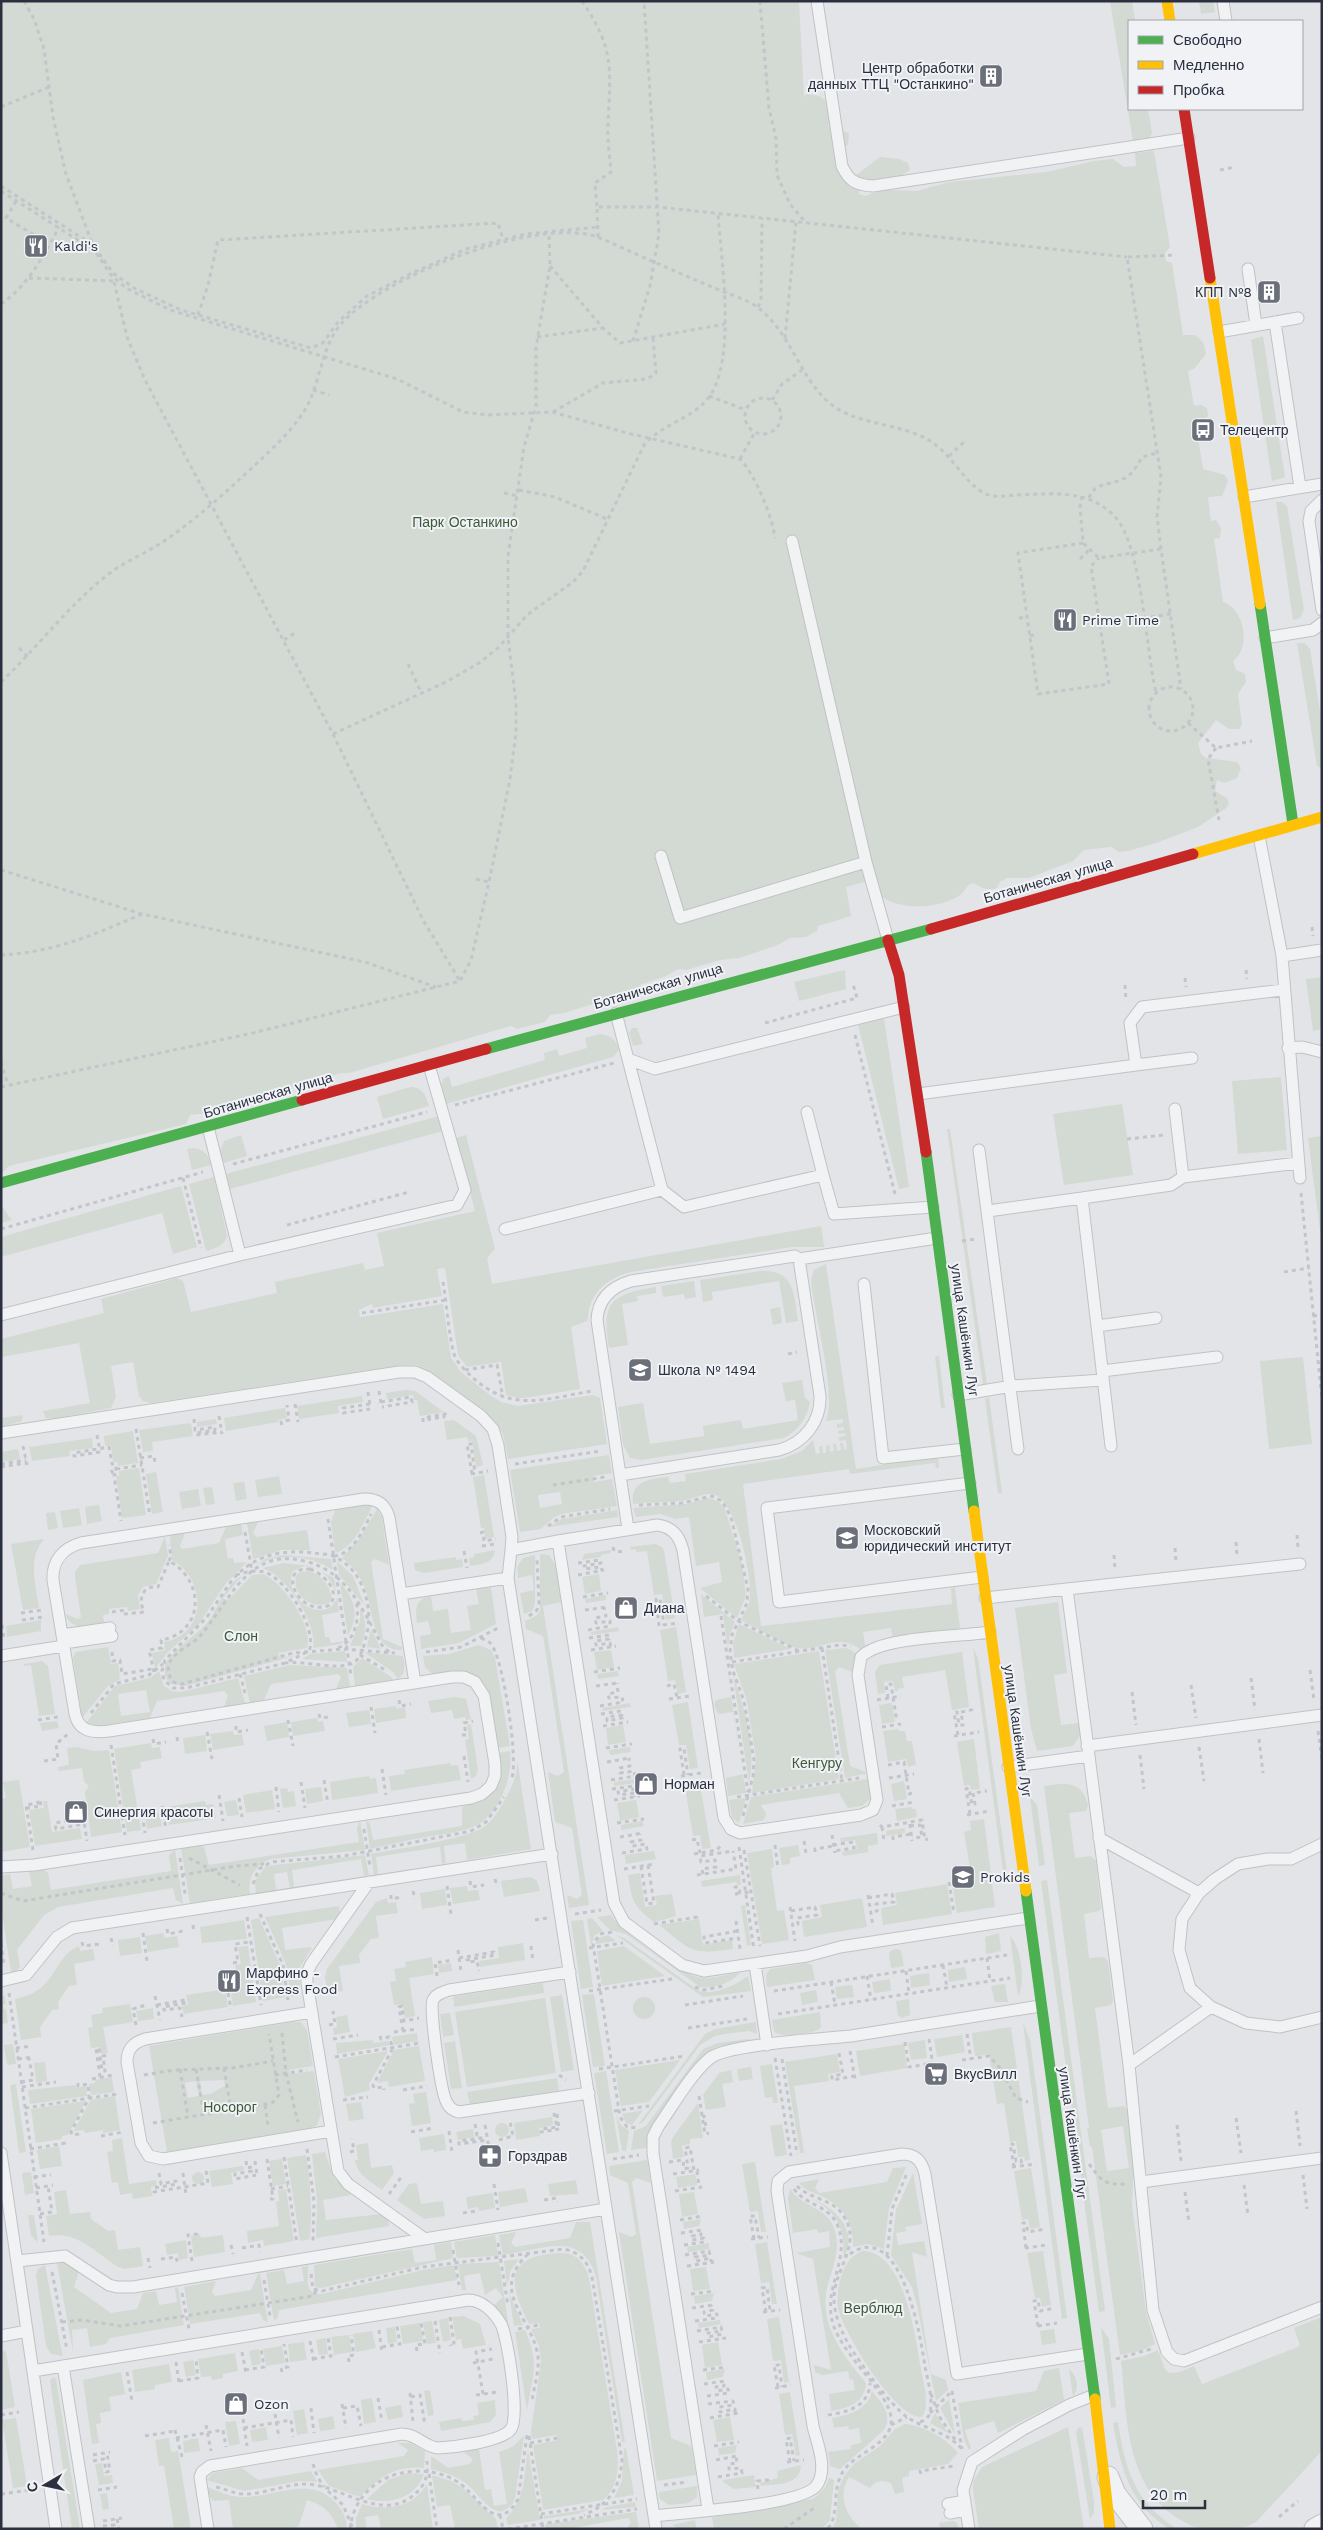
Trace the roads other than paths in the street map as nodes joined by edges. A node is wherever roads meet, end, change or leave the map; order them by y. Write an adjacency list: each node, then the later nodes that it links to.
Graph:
1 (816, 1): 7 (lane)
2 (1167, 1): 4 (street)
3 (1222, 1): 5 (lane)
4 (1170, 20)
5 (1226, 20)
6 (1184, 110): 7 (street)
7 (1189, 138): 12 (street)
8 (1248, 269): 11 (lane)
9 (1298, 318): 10 (lane)
10 (1275, 322): 11 (lane); 14 (lane)
11 (1256, 325): 12 (lane)
12 (1219, 332): 15 (street)
13 (1322, 484): 14 (lane)
14 (1300, 487): 15 (lane)
15 (1244, 497): 20 (street)
16 (1322, 500): 18 (lane)
17 (792, 541): 25 (lane)
18 (1322, 610)
19 (1322, 623): 20 (lane)
20 (1265, 638): 22 (street)
21 (1322, 817): 22 (street, Ботаническая улица)
22 (1293, 824): 23 (street, Ботаническая улица)
23 (1259, 834): 26 (street, Ботаническая улица); 28 (lane)
24 (661, 856): 25 (lane)
25 (866, 862): 26 (lane)
26 (888, 940): 30 (street, улица Кашёнкин Луг); 31 (street, Ботаническая улица)
27 (1322, 950): 28 (lane)
28 (1282, 956): 29 (lane)
29 (1283, 990): 32 (lane); 37 (lane)
30 (905, 1007): 35 (lane); 38 (street, улица Кашёнкин Луг)
31 (616, 1013): 35 (lane); 36 (street, Ботаническая улица)
32 (1288, 1048): 33 (lane); 43 (lane)
33 (1322, 1052)
34 (1192, 1058): 37 (lane)
35 (628, 1059): 48 (lane)
36 (429, 1065): 41 (street, Ботаническая улица); 54 (lane)
37 (1136, 1065): 38 (lane)
38 (918, 1094): 50 (street, улица Кашёнкин Луг)
39 (1175, 1108): 45 (lane)
40 (807, 1112): 44 (lane)
41 (208, 1127): 47 (street, Ботаническая улица); 54 (lane)
42 (979, 1150): 51 (lane)
43 (1298, 1163): 45 (lane); 46 (lane)
44 (824, 1174): 48 (lane); 50 (lane)
45 (1183, 1176): 49 (lane)
46 (1300, 1178)
47 (1, 1183)
48 (662, 1190): 52 (lane)
49 (1082, 1198): 51 (lane); 59 (lane)
50 (933, 1207): 53 (street, улица Кашёнкин Луг)
51 (988, 1210): 62 (lane)
52 (505, 1229)
53 (937, 1238): 55 (lane); 63 (street, улица Кашёнкин Луг)
54 (240, 1255): 57 (lane)
55 (799, 1259): 68 (lane); 68 (lane)
56 (864, 1284): 66 (lane)
57 (1, 1315)
58 (1156, 1318): 59 (lane)
59 (1097, 1326): 61 (lane)
60 (1217, 1357): 61 (lane)
61 (1103, 1376): 62 (lane); 65 (lane)
62 (1012, 1386): 63 (lane); 67 (lane)
63 (958, 1395): 66 (street, улица Кашёнкин Луг)
64 (1, 1433): 72 (lane)
65 (1111, 1446)
66 (965, 1449): 69 (street, улица Кашёнкин Луг)
67 (1018, 1449)
68 (620, 1475): 70 (lane)
69 (970, 1483): 74 (street, улица Кашёнкин Луг); 74 (lane)
70 (628, 1529): 71 (lane); 79 (lane)
71 (558, 1541): 72 (lane); 94 (lane)
72 (511, 1550): 75 (lane)
73 (1300, 1564): 76 (lane)
74 (982, 1577): 78 (street, улица Кашёнкин Луг)
75 (508, 1578): 77 (lane); 89 (lane)
76 (1067, 1589): 78 (lane); 85 (lane)
77 (401, 1594): 81 (lane); 83 (lane)
78 (985, 1598): 79 (street, улица Кашёнкин Луг)
79 (990, 1632): 86 (street, улица Кашёнкин Луг)
80 (110, 1634): 81 (lane)
81 (63, 1641): 82 (lane); 83 (lane)
82 (1, 1656)
83 (415, 1683): 90 (lane)
84 (1318, 1712): 85 (lane)
85 (1088, 1751): 86 (lane); 87 (lane)
86 (1008, 1767): 93 (street, улица Кашёнкин Луг)
87 (1100, 1838): 92 (lane); 102 (lane)
88 (1322, 1844): 92 (lane)
89 (552, 1854): 91 (lane); 95 (lane)
90 (1, 1867)
91 (370, 1882): 96 (lane); 99 (lane)
92 (1199, 1893): 98 (lane)
93 (1028, 1918): 94 (lane); 97 (street, улица Кашёнкин Луг)
94 (752, 1964): 101 (lane)
95 (570, 1972): 103 (lane); 103 (lane)
96 (4, 1980)
97 (1040, 2006): 101 (lane); 114 (street, улица Кашёнкин Луг)
98 (1211, 2007): 100 (lane); 102 (lane)
99 (312, 2012): 104 (lane); 104 (lane)
100 (1322, 2017)
101 (768, 2045): 121 (lane)
102 (1129, 2065): 107 (lane)
103 (588, 2093): 108 (lane)
104 (331, 2131): 109 (lane)
105 (1, 2153): 110 (lane)
106 (1322, 2158): 107 (lane)
107 (1141, 2182): 111 (lane)
108 (606, 2209): 109 (lane); 122 (lane)
109 (425, 2239): 110 (lane)
110 (17, 2261): 112 (lane)
111 (1322, 2308)
112 (27, 2331): 113 (lane); 116 (lane)
113 (1, 2336)
114 (1088, 2354): 117 (street, улица Кашёнкин Луг); 121 (lane)
115 (68, 2366): 116 (lane); 125 (lane); 126 (lane)
116 (33, 2371): 124 (lane)
117 (1094, 2395): 118 (street, улица Кашёнкин Луг); 119 (lane)
118 (1102, 2452): 129 (street, улица Кашёнкин Луг); 130 (street)
119 (965, 2506): 120 (lane); 128 (lane)
120 (949, 2508)
121 (708, 2509): 122 (lane)
122 (654, 2516): 127 (lane)
123 (1322, 2525): 131 (street)
124 (56, 2529)
125 (89, 2529)
126 (208, 2529)
127 (656, 2529)
128 (969, 2529)
129 (1110, 2529)
130 (1142, 2529)
131 (1315, 2529)

